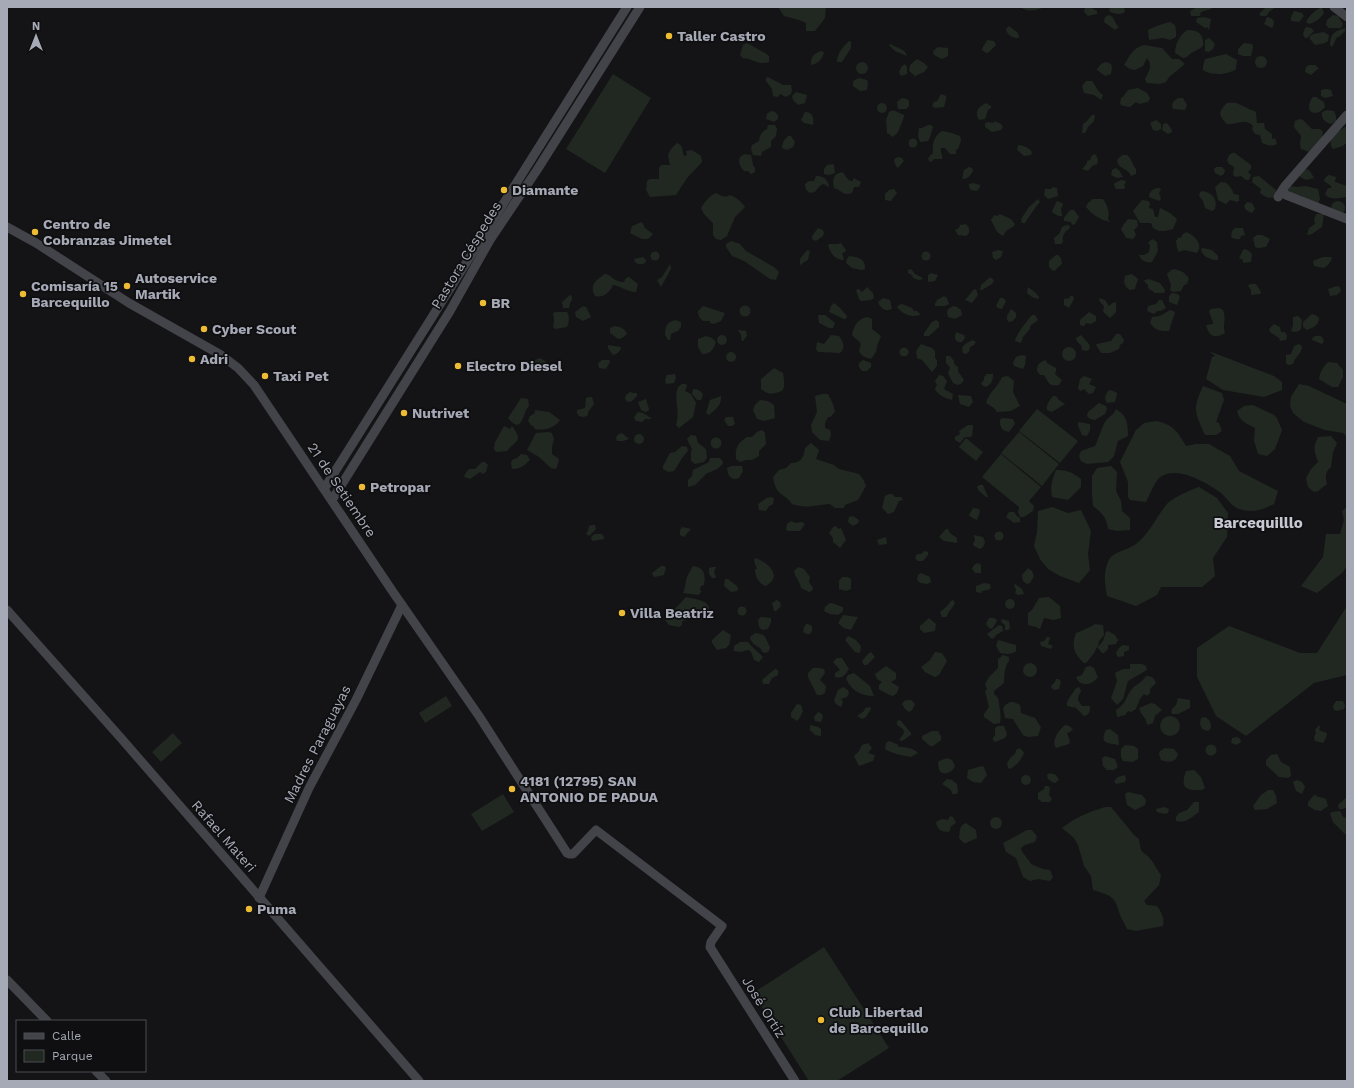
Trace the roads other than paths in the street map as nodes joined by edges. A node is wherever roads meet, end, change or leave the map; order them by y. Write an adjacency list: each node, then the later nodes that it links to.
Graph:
1 (627, 7): 8 (main road, Pastora Céspedes)
2 (640, 7): 9 (main road, Pastora Céspedes)
3 (1334, 7): 4 (main road)
4 (1347, 17)
5 (1347, 115): 6 (main road)
6 (1347, 219)
7 (7, 227): 12 (main road, 21 de Setiembre)
8 (388, 389): 9 (main road); 10 (main road, Pastora Céspedes)
9 (397, 394): 11 (main road, Pastora Céspedes)
10 (350, 448): 11 (main road); 12 (main road, Pastora Céspedes)
11 (360, 454): 13 (main road, Pastora Céspedes)
12 (324, 489): 13 (main road, 21 de Setiembre)
13 (332, 500): 14 (main road, 21 de Setiembre)
14 (402, 605): 16 (main road, Madres Paraguayas); 17 (main road, 21 de Setiembre)
15 (7, 610): 16 (main road, Rafael Materi)
16 (259, 898): 22 (main road, Rafael Materi)
17 (710, 947): 23 (main road, José Ortíz)
18 (7, 980): 19 (main road)
19 (47, 1020)
20 (97, 1072): 21 (main road)
21 (106, 1081)
22 (419, 1081)
23 (795, 1081)

